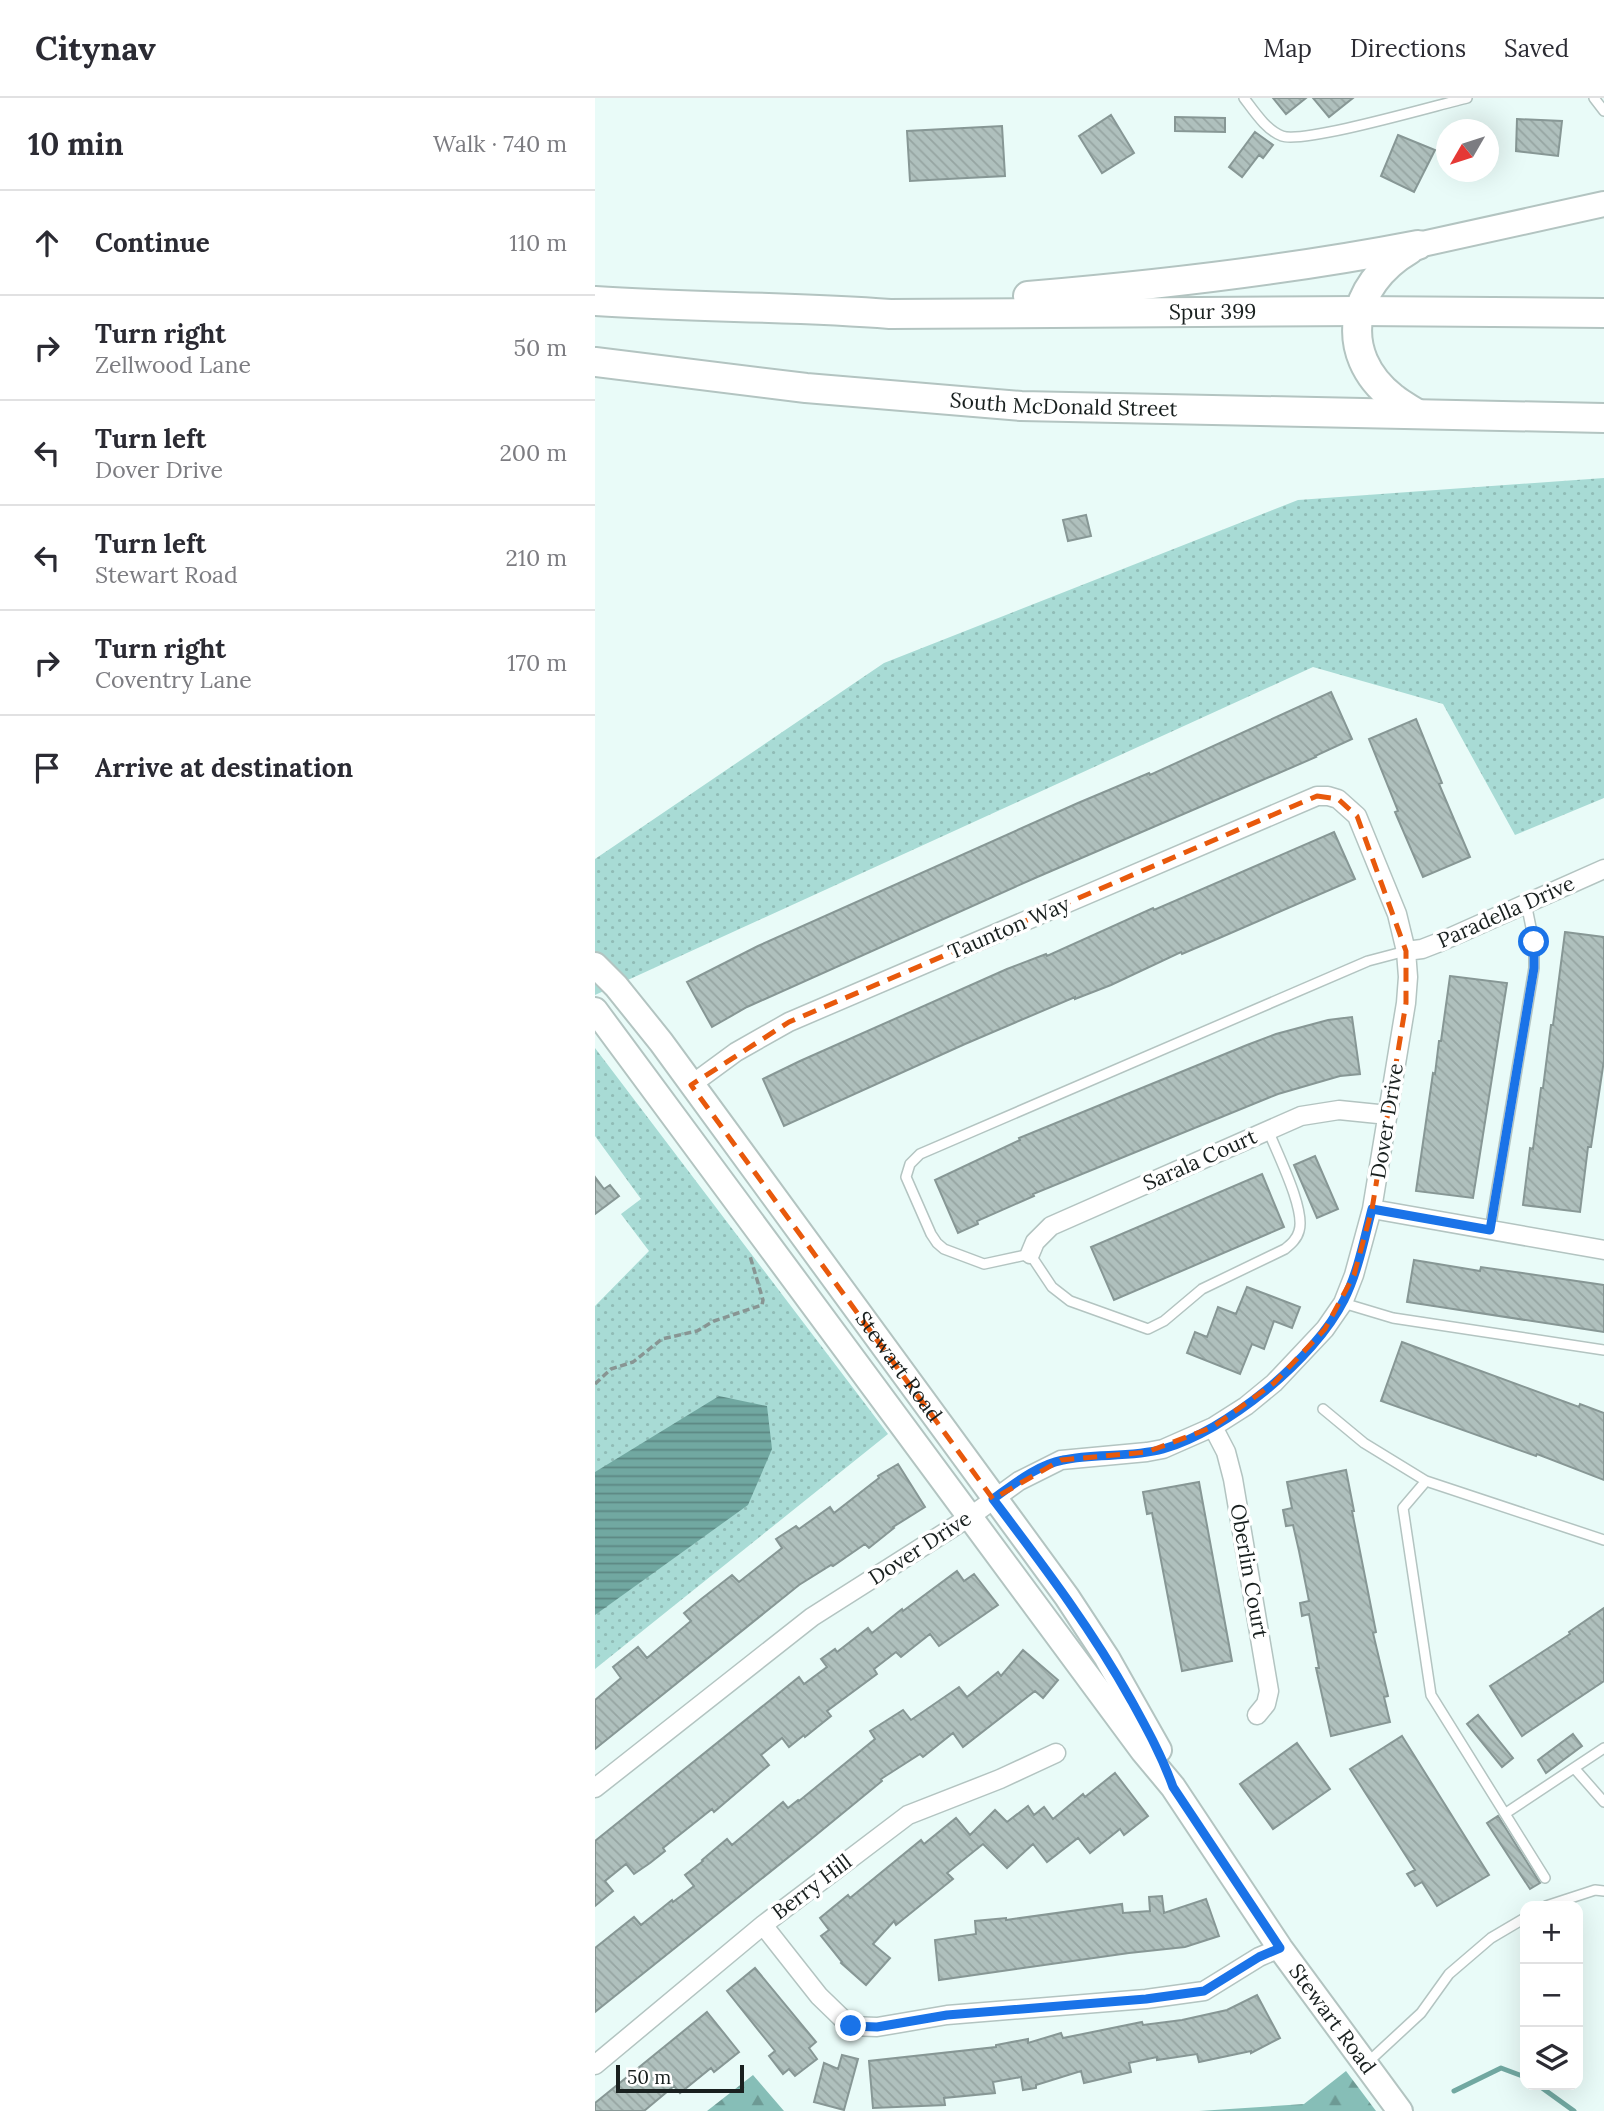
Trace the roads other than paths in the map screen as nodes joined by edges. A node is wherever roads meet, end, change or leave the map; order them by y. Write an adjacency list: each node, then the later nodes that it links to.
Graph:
1 (1244, 98): 2 (lane)
2 (1467, 98)
3 (1594, 98): 4 (lane)
4 (1604, 111)
5 (1604, 204): 6 (street)
6 (1418, 245): 8 (main road); 9 (main road)
7 (595, 301): 8 (main road)
8 (823, 309): 9 (main road, Spur 399)
9 (1359, 311): 10 (main road, Spur 399); 13 (main road)
10 (1604, 313)
11 (595, 362): 13 (main road, South McDonald Street)
12 (1604, 403): 14 (street)
13 (1416, 413): 14 (main road, South McDonald Street)
14 (1536, 415): 15 (main road)
15 (1604, 418)
16 (1338, 799): 19 (street, Dover Drive); 22 (street, Taunton Way)
17 (1604, 869): 18 (street, Paradella Drive)
18 (1526, 903): 19 (street, Paradella Drive); 26 (lane)
19 (1406, 951): 23 (street, Dover Drive); 28 (lane)
20 (595, 965): 22 (street, Stewart Road)
21 (595, 1010): 35 (street, Stewart Road)
22 (691, 1085): 34 (street, Stewart Road)
23 (1388, 1115): 24 (street, Sarala Court); 25 (street, Dover Drive)
24 (1268, 1130): 28 (street, Sarala Court); 28 (lane)
25 (1372, 1209): 26 (street); 29 (street, Dover Drive)
26 (1490, 1230): 27 (street)
27 (1604, 1250)
28 (1030, 1254)
29 (1343, 1303): 30 (lane); 32 (street, Dover Drive)
30 (1604, 1350)
31 (1323, 1409): 33 (lane)
32 (1213, 1427): 34 (street, Dover Drive); 37 (street, Oberlin Court)
33 (1426, 1481): 36 (lane); 44 (lane)
34 (993, 1499): 35 (street, Dover Drive); 41 (street, Stewart Road)
35 (971, 1516): 41 (street, Stewart Road); 42 (street, Dover Drive)
36 (1604, 1540)
37 (1257, 1714)
38 (1604, 1748): 40 (lane)
39 (1056, 1753): 49 (street, Berry Hill)
40 (1575, 1769): 43 (lane); 44 (lane)
41 (1173, 1787): 50 (street, Stewart Road)
42 (595, 1788)
43 (1604, 1802)
44 (1506, 1814): 45 (lane)
45 (1545, 1878)
46 (1604, 1891): 47 (lane)
47 (1561, 1901)
48 (1520, 1921): 51 (lane)
49 (763, 1925): 50 (street); 52 (street, Berry Hill)
50 (1280, 1948): 51 (street, Stewart Road)
51 (1366, 2064): 53 (street, Stewart Road)
52 (595, 2065)
53 (1400, 2111)

